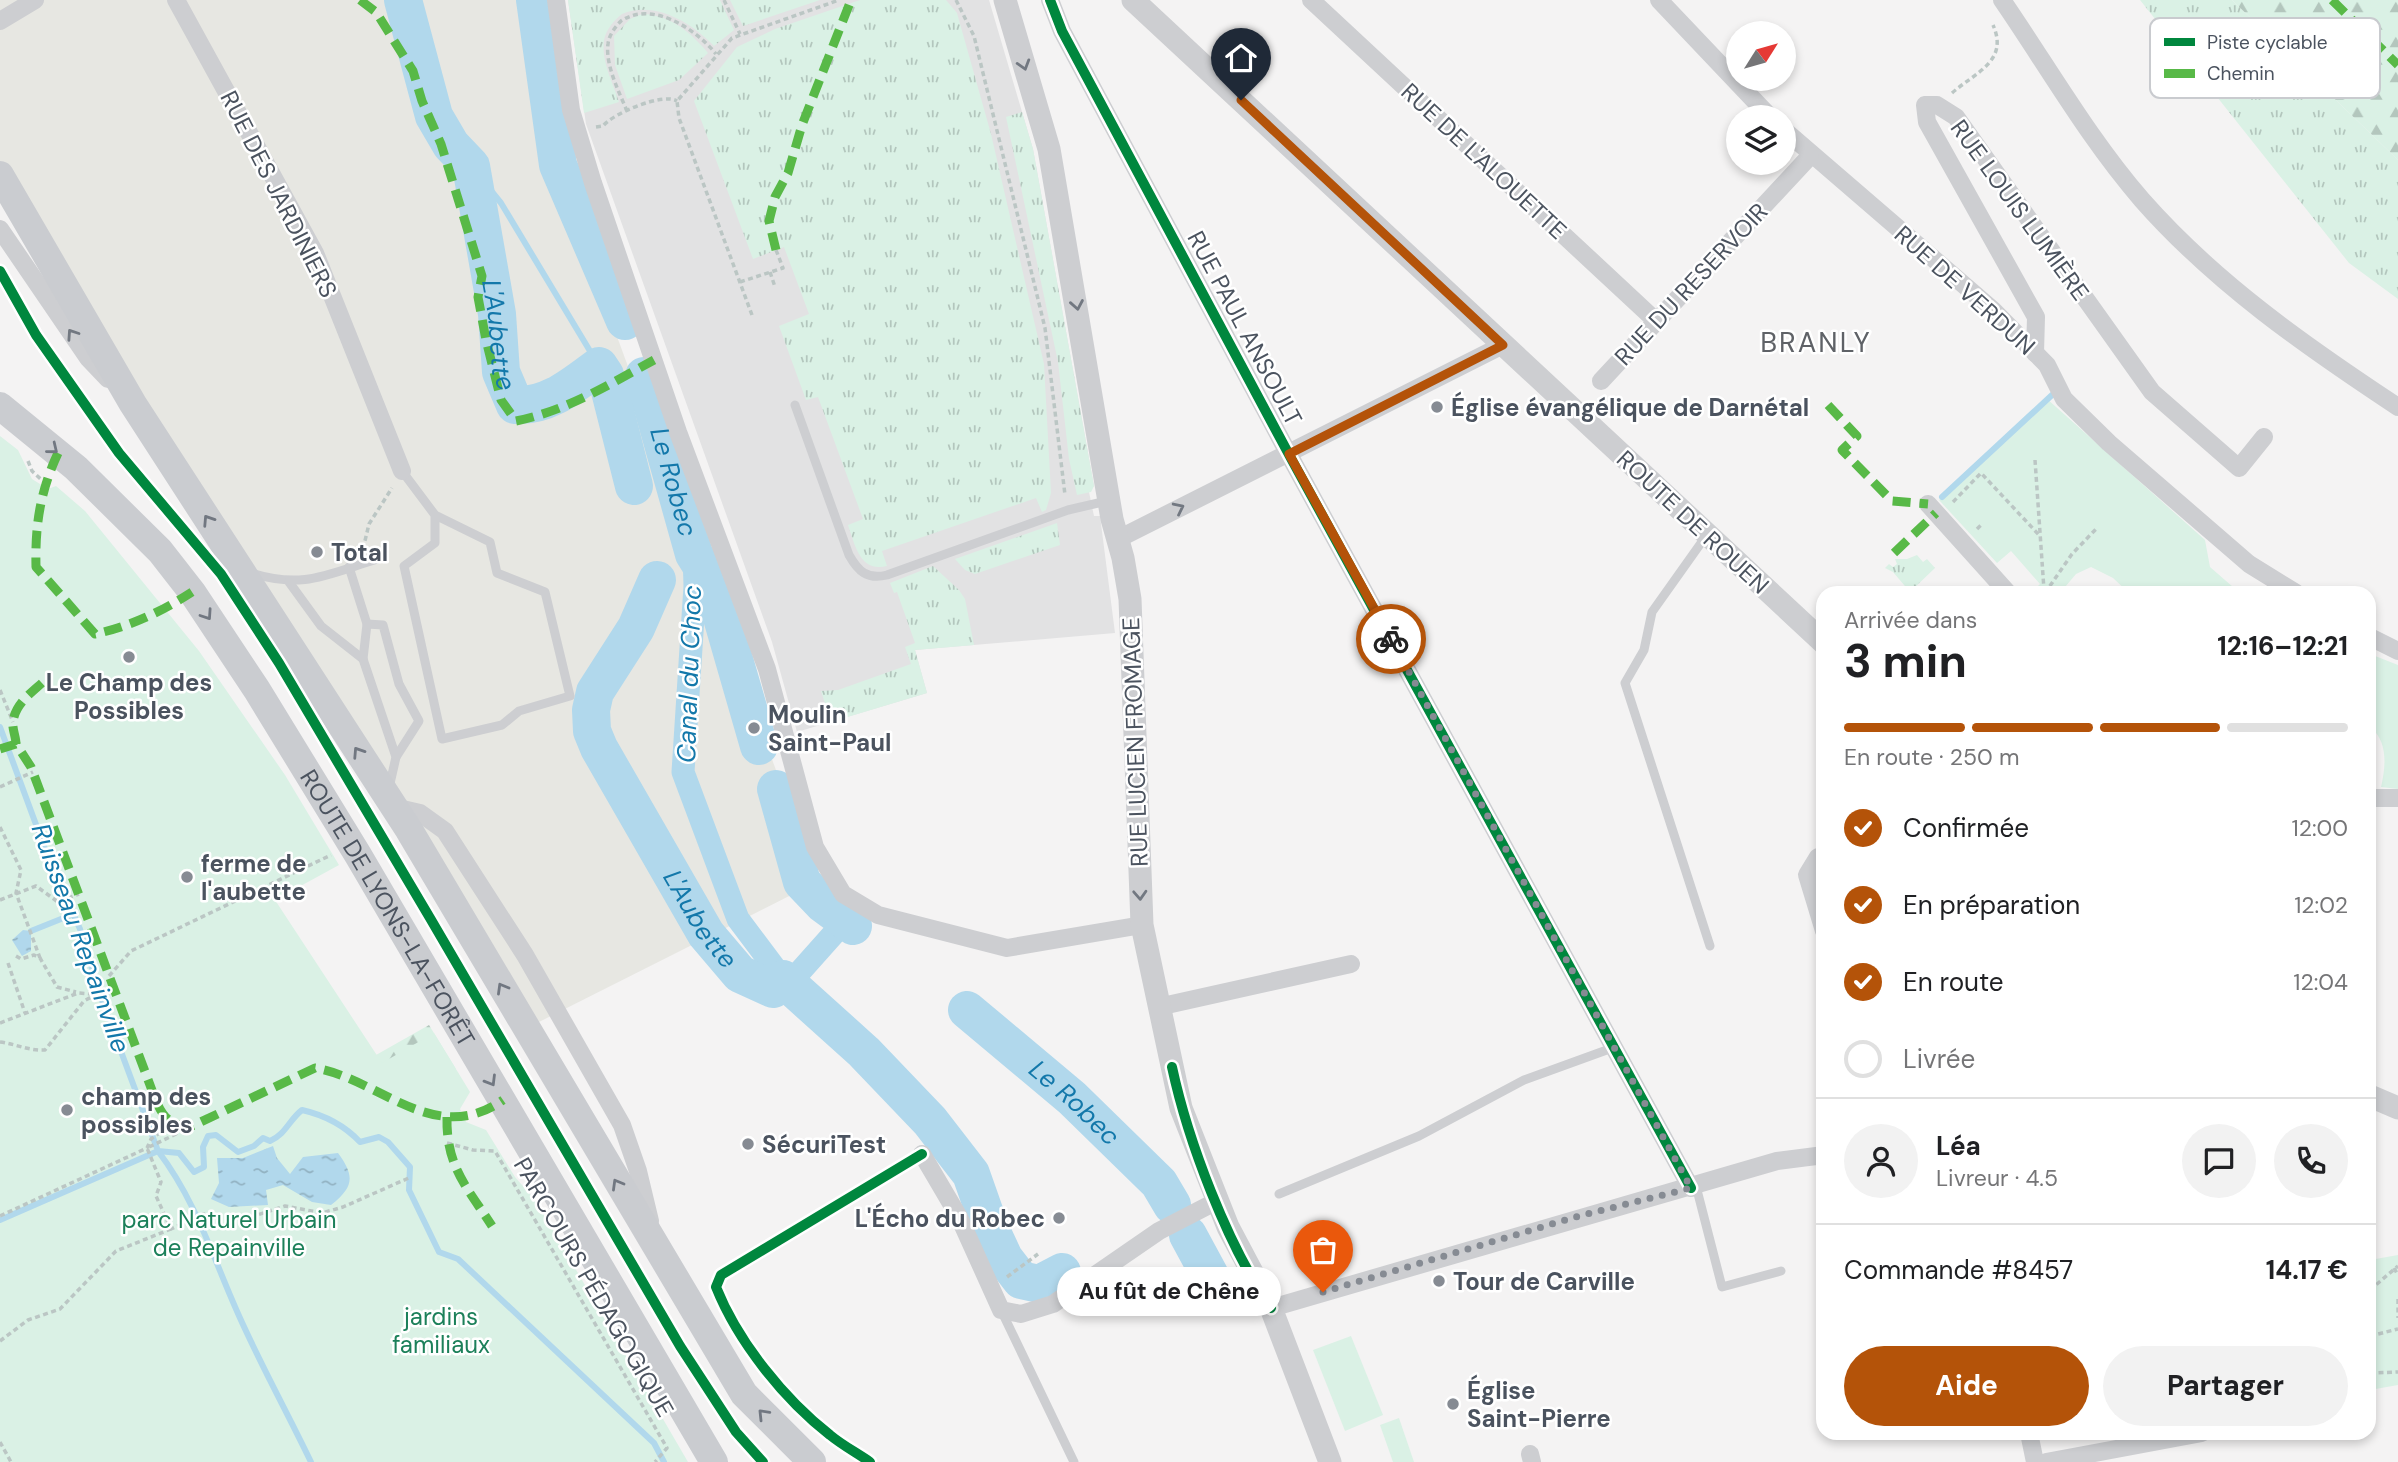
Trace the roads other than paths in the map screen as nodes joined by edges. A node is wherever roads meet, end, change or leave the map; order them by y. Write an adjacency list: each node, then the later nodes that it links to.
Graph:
1 (34, 0): 10 (street)
2 (176, 0): 26 (street, RUE DES JARDINIERS)
3 (556, 0): 49 (street)
4 (1005, 0): 27 (street, RUE LUCIEN FROMAGE, one-way to 27)
5 (1050, 0): 25 (street, RUE PAUL ANSOULT)
6 (1133, 0): 17 (street, ROUTE DE ROUEN)
7 (1311, 0): 16 (street, RUE DE L'ALOUETTE)
8 (1659, 0): 11 (street)
9 (2002, 0): 23 (street)
10 (0, 21)
11 (1759, 105)
12 (1796, 143): 13 (street, RUE DE VERDUN)
13 (1810, 156): 16 (street, RUE DU RESERVOIR); 18 (street, RUE DE VERDUN)
14 (0, 175): 20 (main road)
15 (0, 229): 20 (street, one-way to 15)
16 (1656, 321): 19 (street, RUE DU RESERVOIR)
17 (1503, 345): 25 (street); 30 (street, ROUTE DE ROUEN)
18 (2035, 353): 24 (street, RUE LOUIS LUMIÈRE); 37 (street, RUE DE VERDUN)
19 (1601, 382)
20 (133, 404): 34 (main road, one-way to 20)
21 (794, 405): 27 (lane)
22 (0, 406): 66 (main road, ROUTE DE LYONS-LA-FORÊT, one-way to 66)
23 (2398, 407)
24 (2264, 437)
25 (1289, 454): 31 (street, one-way to 25); 53 (street, RUE PAUL ANSOULT)
26 (402, 471): 29 (lane)
27 (1109, 501): 31 (street, RUE LUCIEN FROMAGE)
28 (1928, 504): 36 (street)
29 (435, 515): 29 (lane)
30 (1707, 534): 39 (street, ROUTE DE ROUEN); 50 (lane)
31 (1118, 539): 49 (street, RUE LUCIEN FROMAGE, one-way to 49)
32 (381, 558): 33 (lane)
33 (349, 567): 35 (lane); 38 (lane)
34 (240, 569): 35 (lane); 46 (main road, one-way to 34)
35 (289, 582): 42 (lane)
36 (2002, 586)
37 (2285, 586)
38 (367, 624): 42 (lane); 43 (lane)
39 (1816, 636)
40 (2376, 640): 41 (street)
41 (2398, 652)
42 (363, 659): 43 (lane)
43 (396, 757): 46 (lane)
44 (2376, 798): 45 (street)
45 (2398, 798)
46 (391, 802): 67 (main road, one-way to 46)
47 (1816, 860): 48 (street)
48 (1816, 905)
49 (1142, 925): 52 (street, RUE LUCIEN FROMAGE)
50 (1710, 946)
51 (1351, 964): 52 (street)
52 (1158, 1007): 60 (street, RUE LUCIEN FROMAGE)
53 (1615, 1047): 58 (street, RUE PAUL ANSOULT); 59 (lane)
54 (2376, 1099): 55 (street)
55 (2398, 1108)
56 (922, 1154): 63 (street)
57 (1816, 1156): 58 (street)
58 (1693, 1187): 61 (lane); 62 (street)
59 (1279, 1194)
60 (1217, 1201): 62 (street, RUE LUCIEN FROMAGE); 63 (street)
61 (1781, 1270)
62 (1271, 1308): 69 (street, RUE LUCIEN FROMAGE)
63 (1001, 1310): 68 (lane)
64 (2030, 1440): 70 (street)
65 (2164, 1440): 71 (street)
66 (714, 1462)
67 (812, 1462)
68 (1074, 1462)
69 (1330, 1462)
70 (2035, 1462)
71 (2046, 1462)

